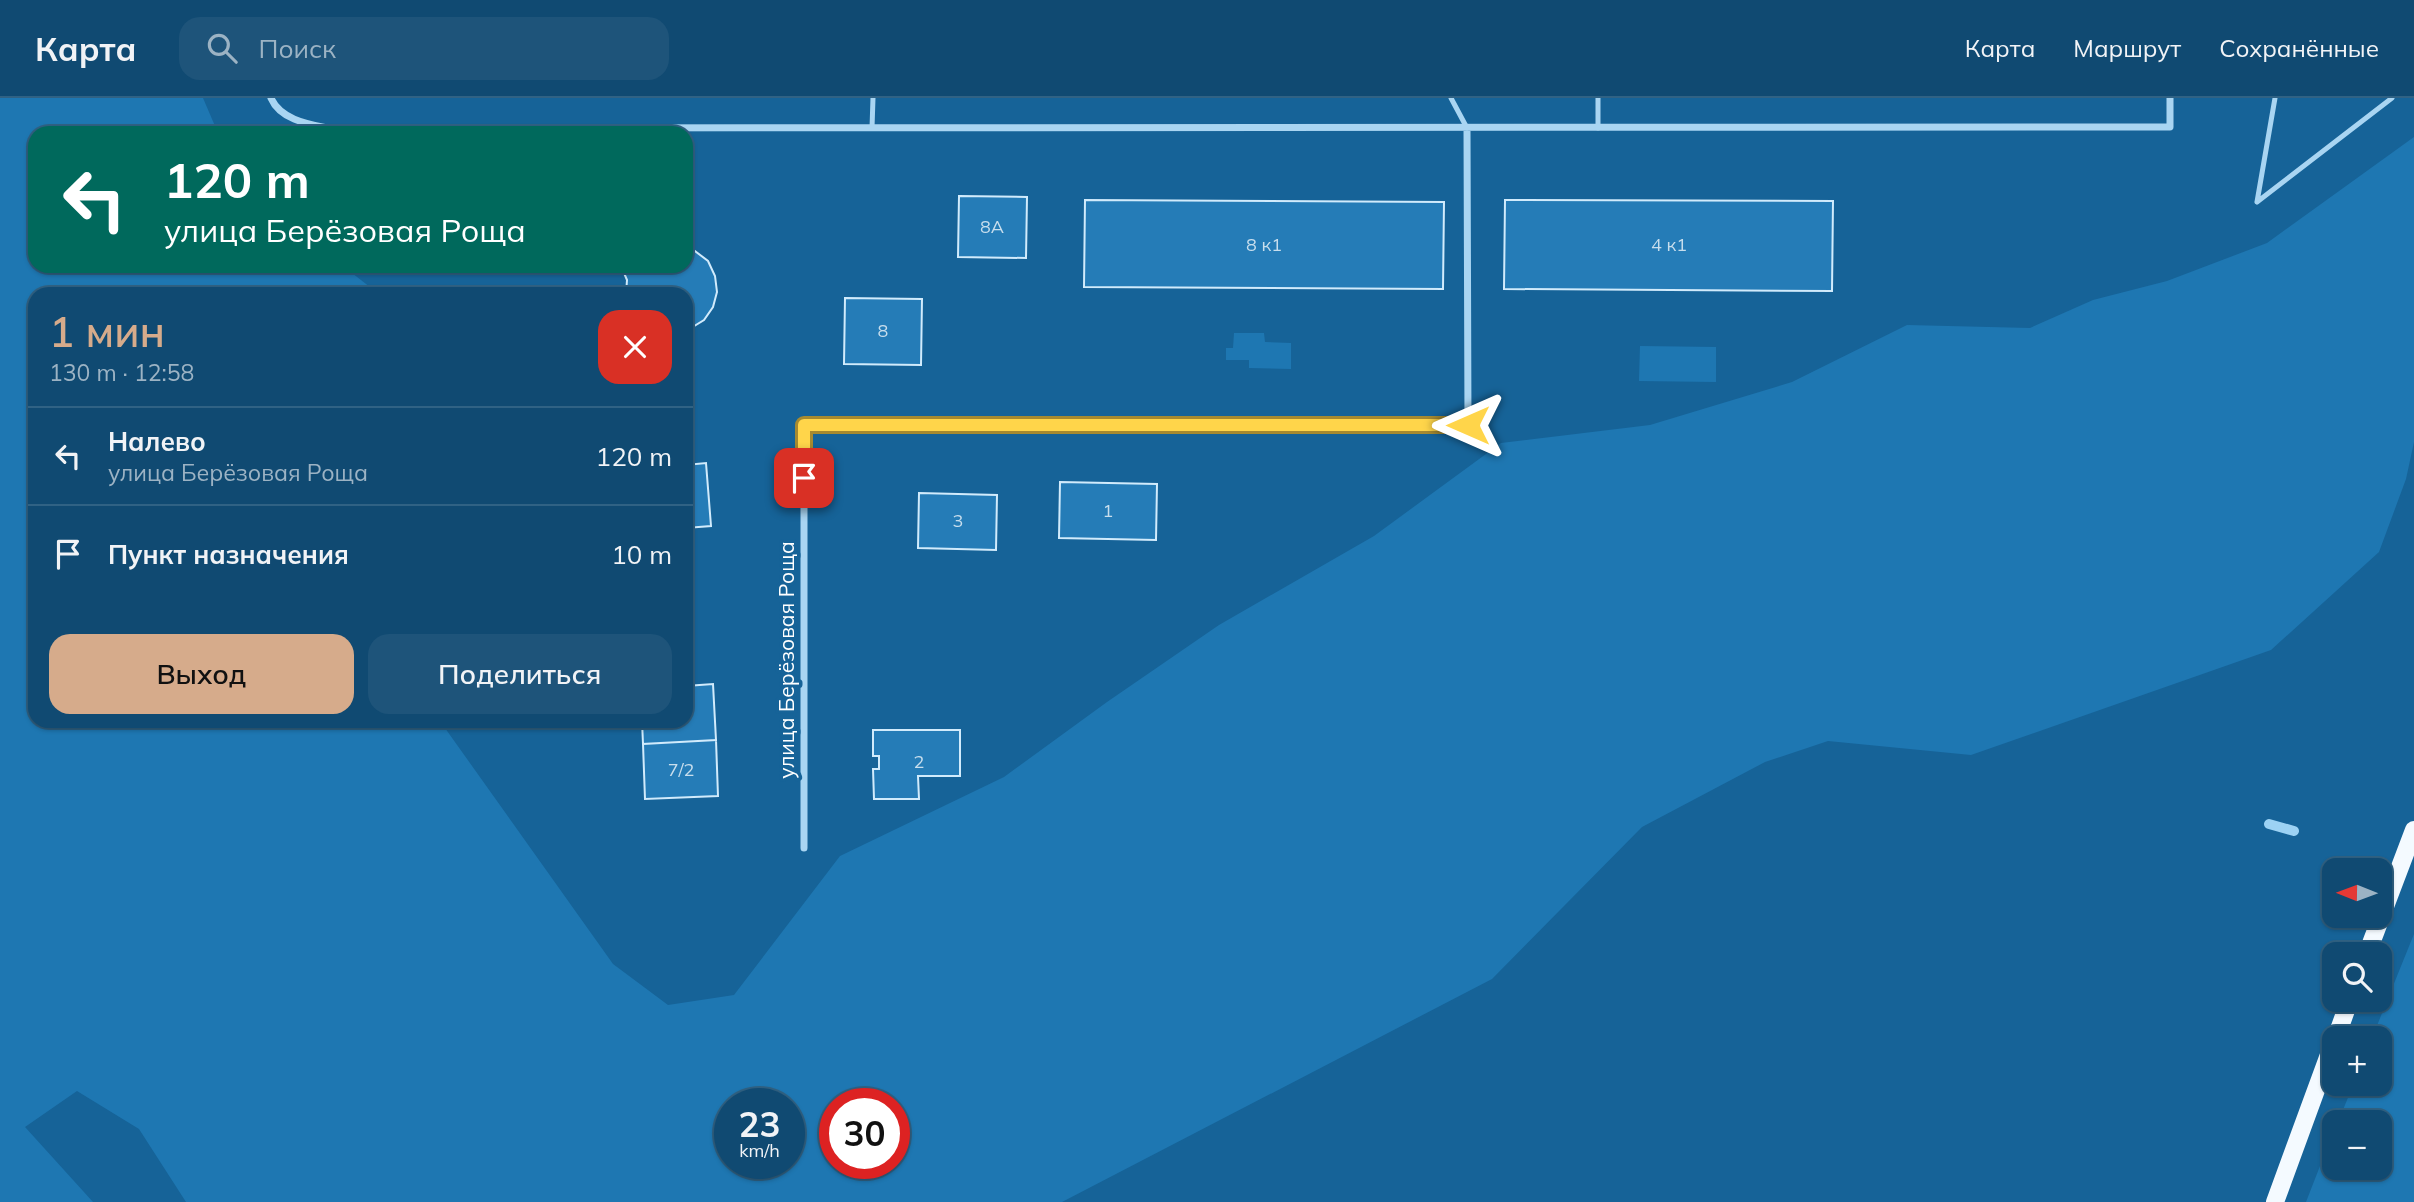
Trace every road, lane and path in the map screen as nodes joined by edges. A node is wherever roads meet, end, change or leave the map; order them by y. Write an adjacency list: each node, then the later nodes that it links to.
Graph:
1 (271, 98): 8 (street)
2 (873, 98): 10 (lane)
3 (1451, 98): 11 (lane)
4 (1598, 98): 12 (lane)
5 (2170, 98): 12 (street)
6 (2275, 98): 7 (lane)
7 (2392, 98)
8 (315, 126)
9 (693, 128): 10 (street)
10 (872, 128): 11 (street)
11 (1468, 128): 12 (street); 14 (street, улица Берёзовая Роща)
12 (1598, 128)
13 (2414, 830): 15 (main road)
14 (804, 848)
15 (2372, 942)
16 (2322, 1074): 17 (main road)
17 (2275, 1202)

